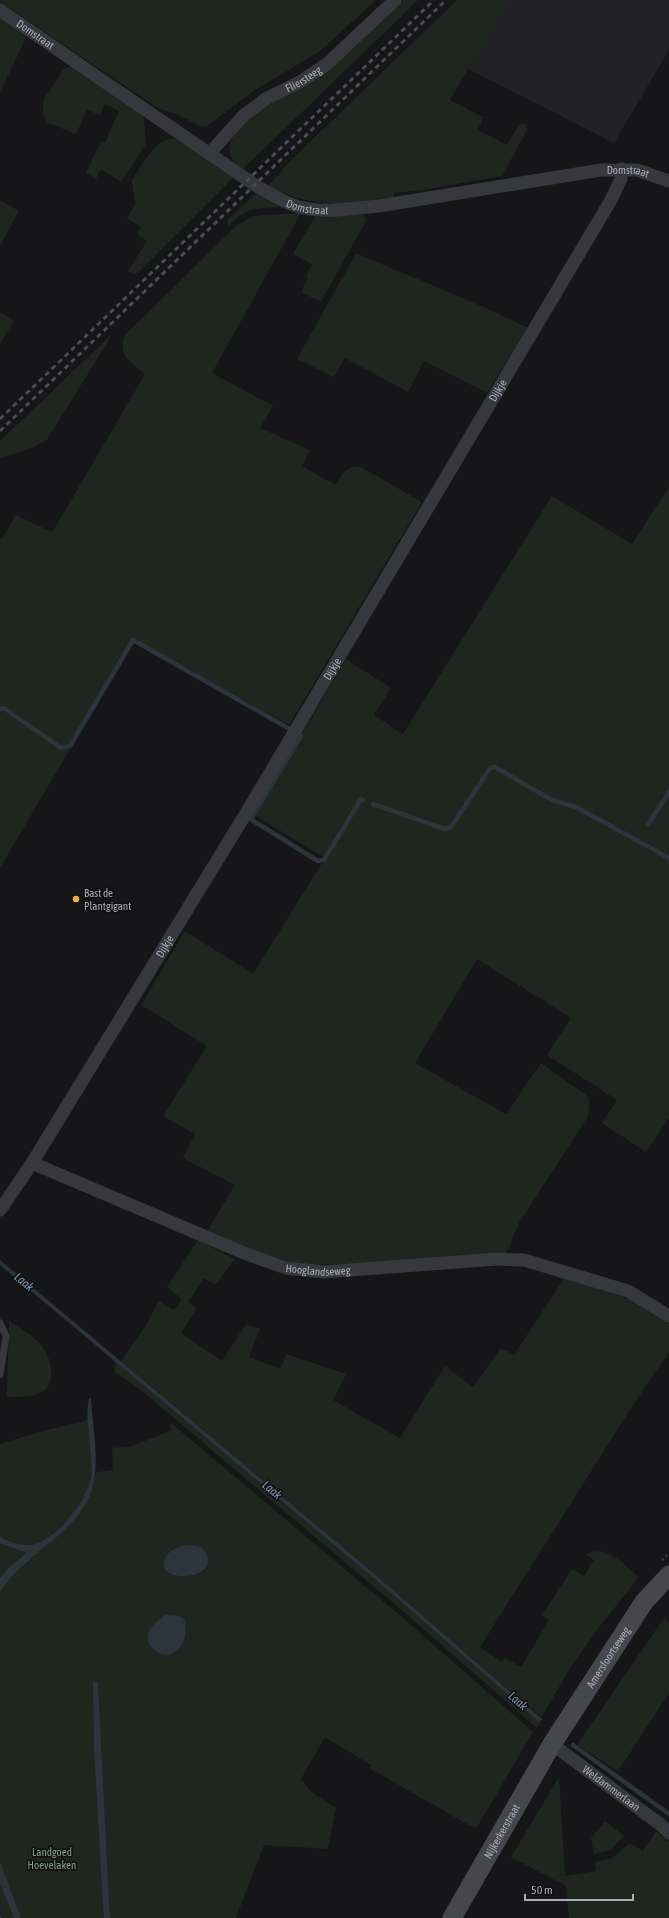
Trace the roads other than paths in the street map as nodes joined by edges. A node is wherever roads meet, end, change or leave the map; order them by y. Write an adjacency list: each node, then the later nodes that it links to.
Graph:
1 (395, 0): 3 (street, Fliersteeg)
2 (0, 10): 3 (street, Domstraat)
3 (209, 154): 4 (street, Domstraat)
4 (622, 170): 5 (street, Domstraat); 6 (street, Dijkje)
5 (669, 181)
6 (32, 1163): 7 (street); 8 (street, Hooglandseweg)
7 (0, 1210)
8 (669, 1316)
9 (0, 1323): 10 (lane)
10 (0, 1375)
11 (669, 1575): 12 (main road, Amersfoortseweg)
12 (552, 1744): 13 (street, Weldammerlaan); 14 (main road, Nijkerkerstraat)
13 (669, 1833)
14 (452, 1918)

